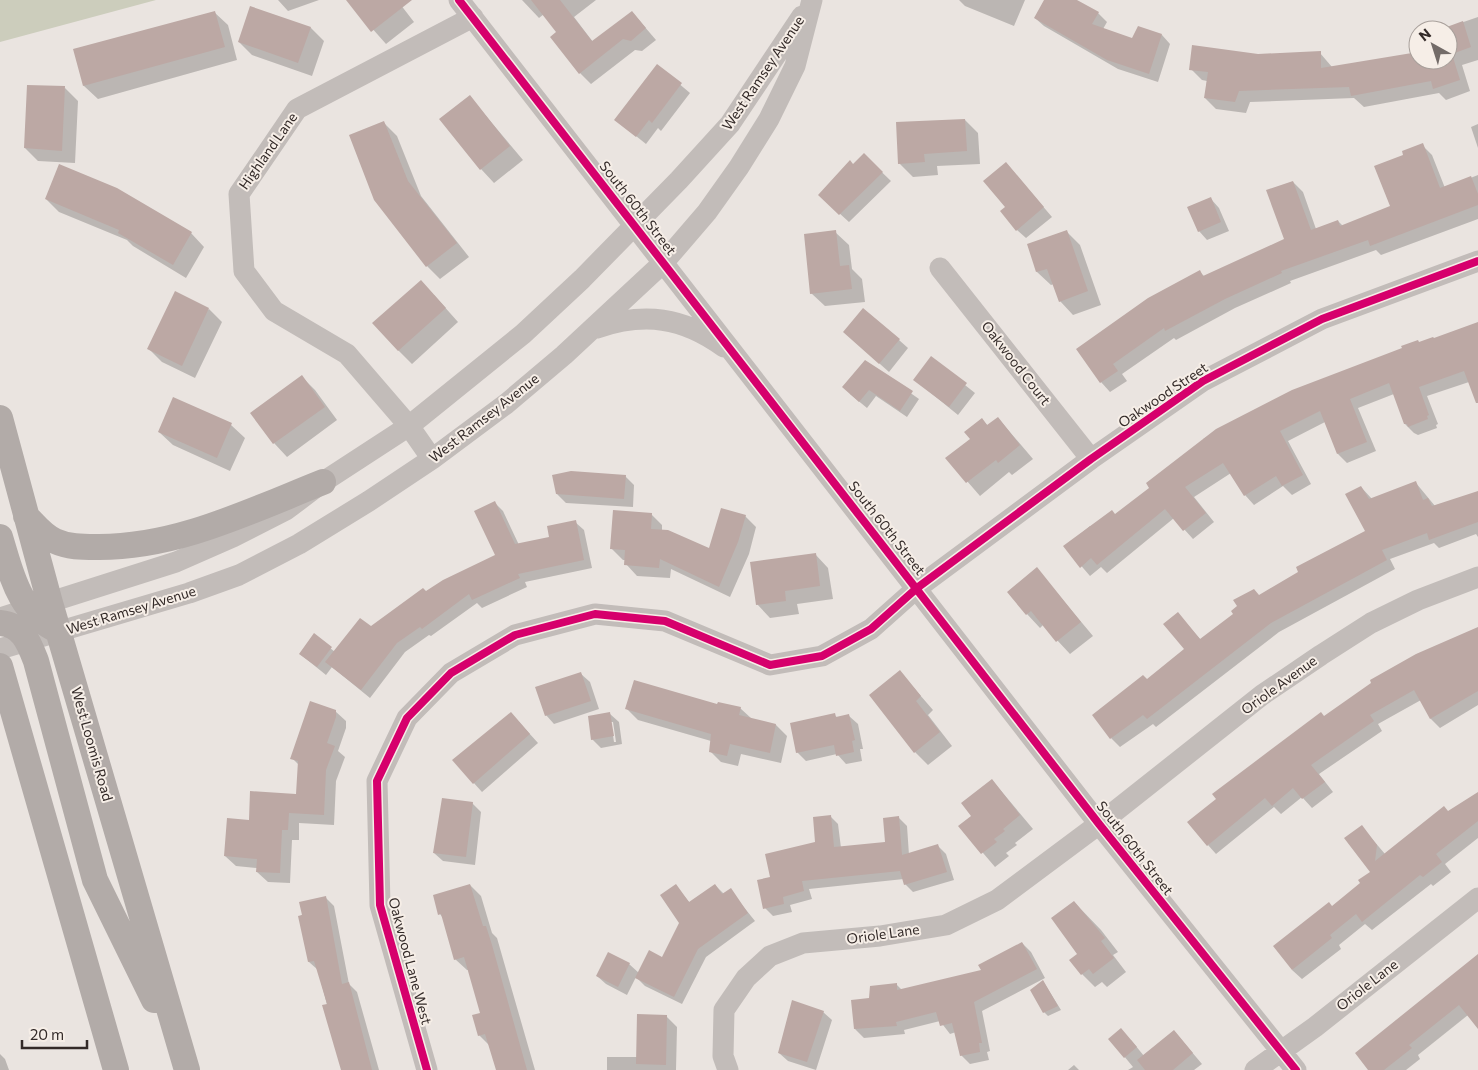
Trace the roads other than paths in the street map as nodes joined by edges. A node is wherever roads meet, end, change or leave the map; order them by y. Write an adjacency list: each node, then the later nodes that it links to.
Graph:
1 (459, 0): 3 (street, South 60th Street)
2 (812, 1): 4 (street, West Ramsey Avenue); 5 (street, West Ramsey Avenue)
3 (473, 17): 4 (street, South 60th Street); 11 (street, Highland Lane)
4 (634, 226): 5 (street, South 60th Street); 11 (street, West Ramsey Avenue)
5 (664, 262): 8 (street, West Ramsey Avenue); 9 (street, South 60th Street)
6 (1478, 262): 13 (street, Oakwood Street)
7 (940, 268): 13 (street, Oakwood Court)
8 (590, 331): 9 (street); 12 (street, West Ramsey Avenue)
9 (739, 358): 18 (street, South 60th Street)
10 (0, 418): 15 (main road, West Loomis Road)
11 (409, 426): 12 (street, Highland Lane); 14 (street, West Ramsey Avenue)
12 (432, 459): 22 (street, West Ramsey Avenue)
13 (1091, 459): 18 (street, Oakwood Street)
14 (323, 482): 15 (main road); 19 (street, West Ramsey Avenue)
15 (26, 516): 19 (main road, West Loomis Road)
16 (0, 537): 19 (main road)
17 (1478, 577): 27 (street, Oriole Avenue)
18 (917, 588): 27 (street, South 60th Street); 32 (street, Oakwood Lane West)
19 (39, 606): 20 (street, West Ramsey Avenue); 22 (main road, West Loomis Road)
20 (0, 618)
21 (0, 623): 23 (main road)
22 (59, 631): 23 (street, West Ramsey Avenue); 30 (main road, West Loomis Road)
23 (28, 640): 24 (street, West Ramsey Avenue); 30 (main road)
24 (0, 649)
25 (0, 666): 26 (main road)
26 (8, 717): 31 (main road)
27 (1099, 824): 29 (street, South 60th Street); 33 (street, Oriole Lane)
28 (1478, 898): 29 (street, Oriole Lane)
29 (1280, 1050): 34 (street, Oriole Lane); 35 (street, South 60th Street)
30 (186, 1067)
31 (116, 1070)
32 (427, 1070)
33 (728, 1070)
34 (1255, 1070)
35 (1296, 1070)

